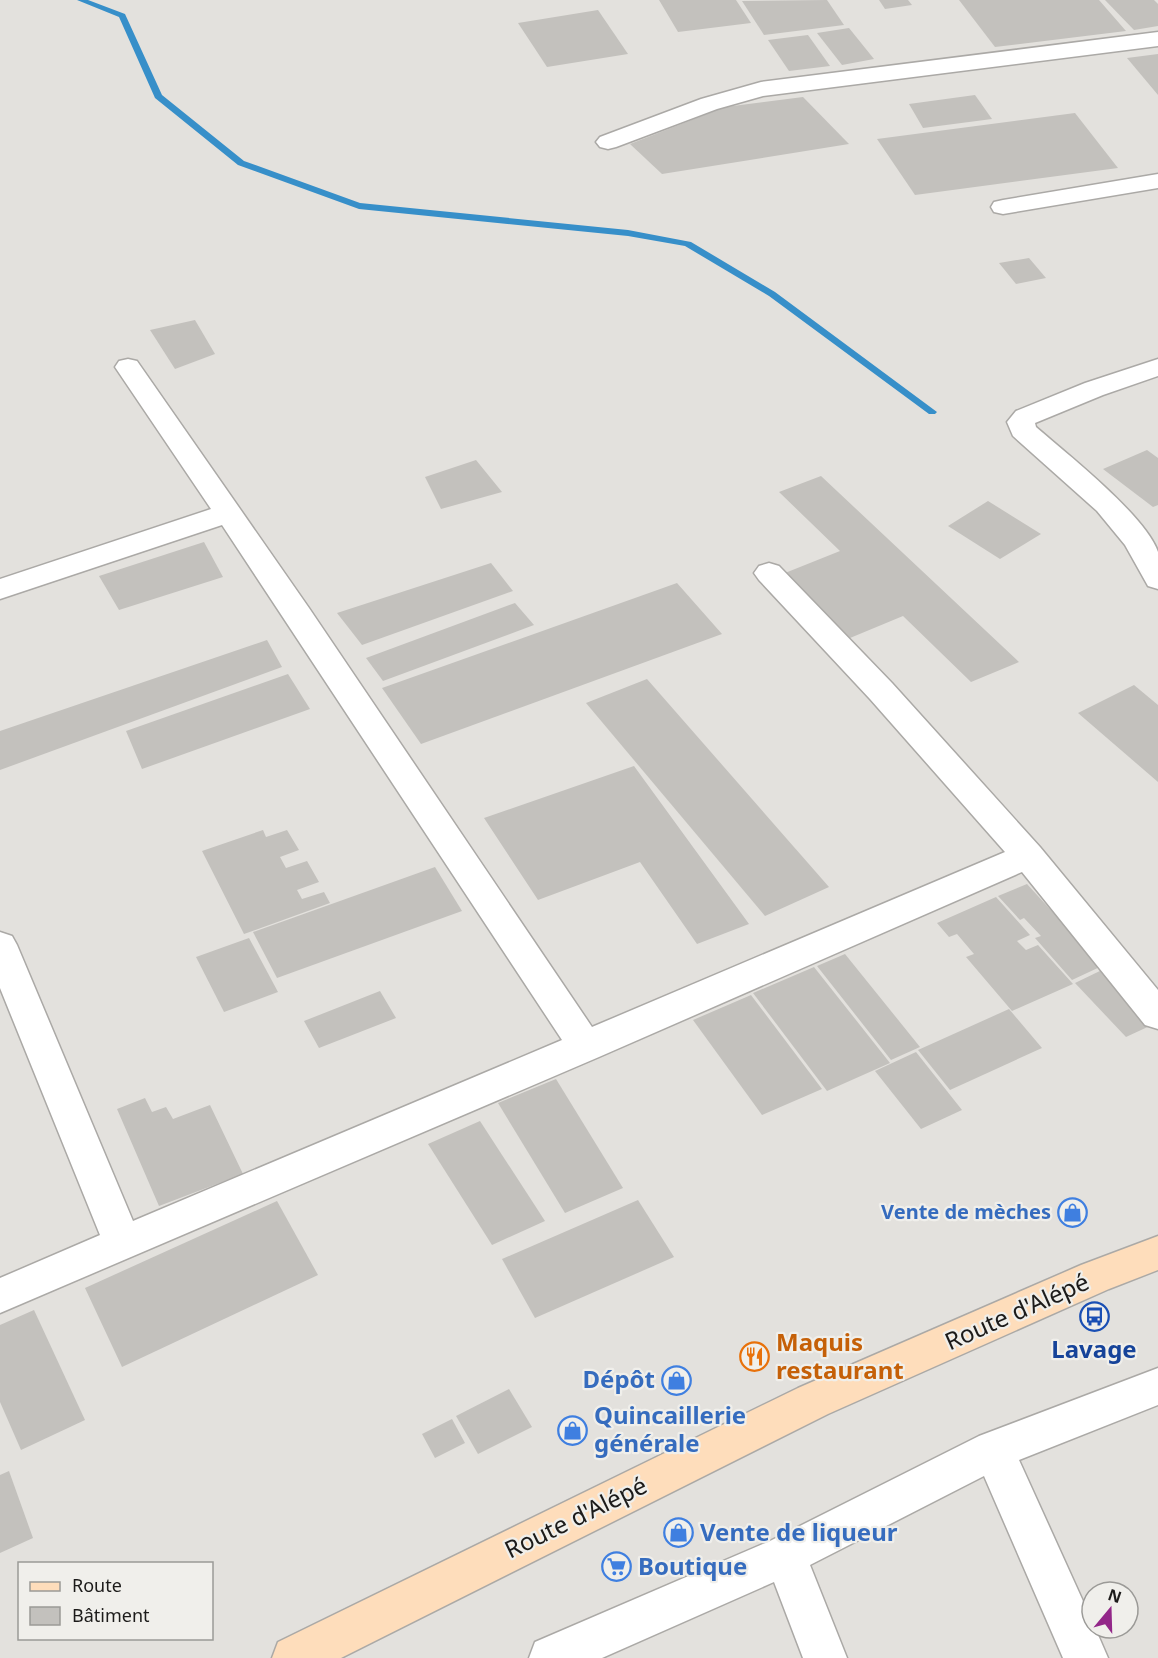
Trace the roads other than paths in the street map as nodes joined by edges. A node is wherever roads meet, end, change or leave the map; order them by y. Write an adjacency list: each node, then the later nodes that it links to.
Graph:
1 (1158, 39): 2 (street)
2 (608, 142)
3 (1158, 181): 4 (street)
4 (1003, 207)
5 (128, 367): 7 (street)
6 (1158, 367): 9 (street)
7 (228, 513): 10 (street); 14 (street)
8 (769, 573): 11 (street)
9 (1158, 579)
10 (0, 590)
11 (1029, 856): 13 (street); 14 (street)
12 (0, 945): 15 (street)
13 (1158, 1015)
14 (586, 1047): 15 (street)
15 (123, 1243): 17 (street)
16 (1158, 1253): 22 (main road, Route d'Alépé)
17 (0, 1296)
18 (1158, 1386): 19 (street)
19 (994, 1450): 20 (street); 24 (street)
20 (784, 1556): 21 (street); 23 (street)
21 (560, 1656)
22 (294, 1658)
23 (825, 1658)
24 (1086, 1658)

